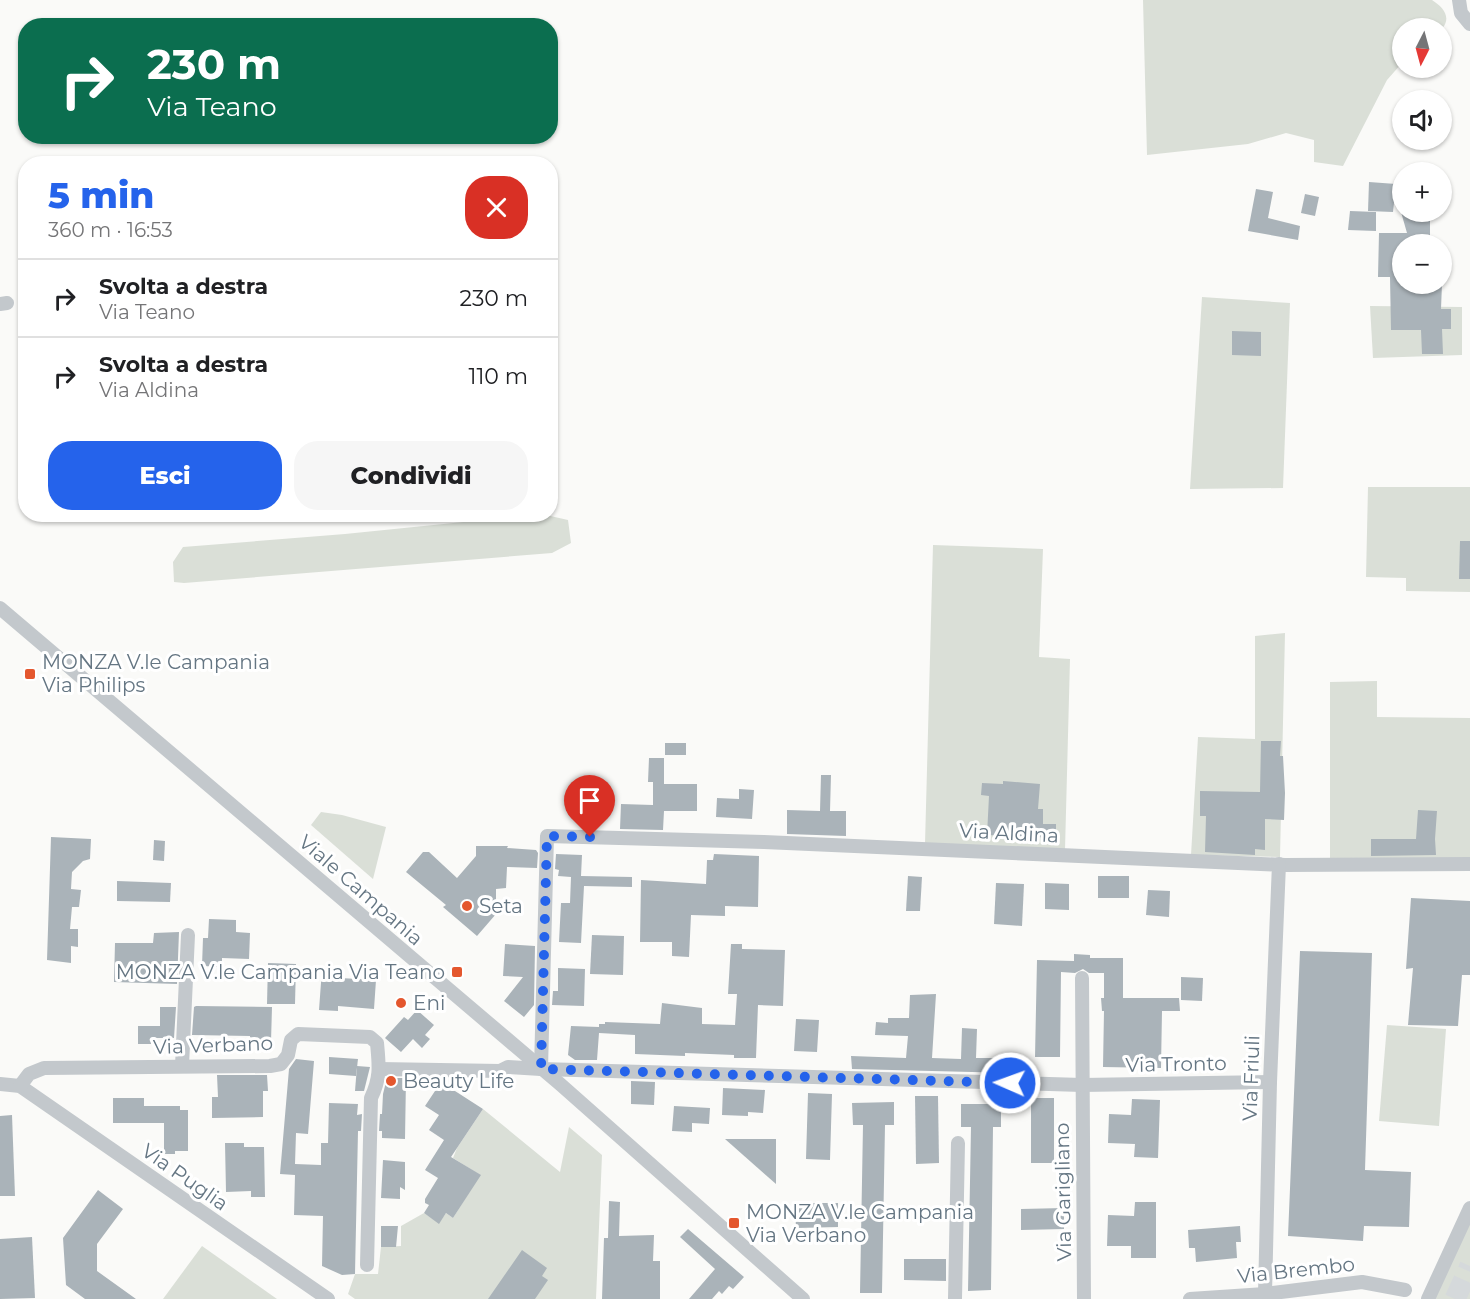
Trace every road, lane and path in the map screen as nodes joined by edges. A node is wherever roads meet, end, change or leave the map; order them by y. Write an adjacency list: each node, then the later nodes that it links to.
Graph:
1 (1456, 3): 2 (street)
2 (1470, 24)
3 (0, 608): 10 (street, Viale Campania)
4 (1279, 864): 5 (street, Via Aldina); 10 (street, Via Aldina); 11 (street, Via Friuli)
5 (1470, 864)
6 (188, 935): 8 (street)
7 (1082, 978): 13 (street)
8 (182, 1066): 9 (street, Via Verbano); 14 (street, Via Verbano)
9 (379, 1069): 10 (street); 17 (street)
10 (541, 1069): 13 (street, Via Tronto); 21 (street, Viale Campania)
11 (1270, 1082): 13 (street, Via Tronto); 19 (street, Via Friuli)
12 (0, 1084): 14 (street, Via Puglia)
13 (1082, 1085): 23 (street, Via Garigliano)
14 (20, 1086): 20 (street, Via Puglia)
15 (957, 1143): 22 (street)
16 (1470, 1208): 25 (street)
17 (367, 1265)
18 (1405, 1290): 19 (street, Via Brembo)
19 (1265, 1294): 24 (street, Via Brembo)
20 (328, 1299)
21 (803, 1299)
22 (955, 1299)
23 (1084, 1299)
24 (1190, 1299)
25 (1428, 1299)

